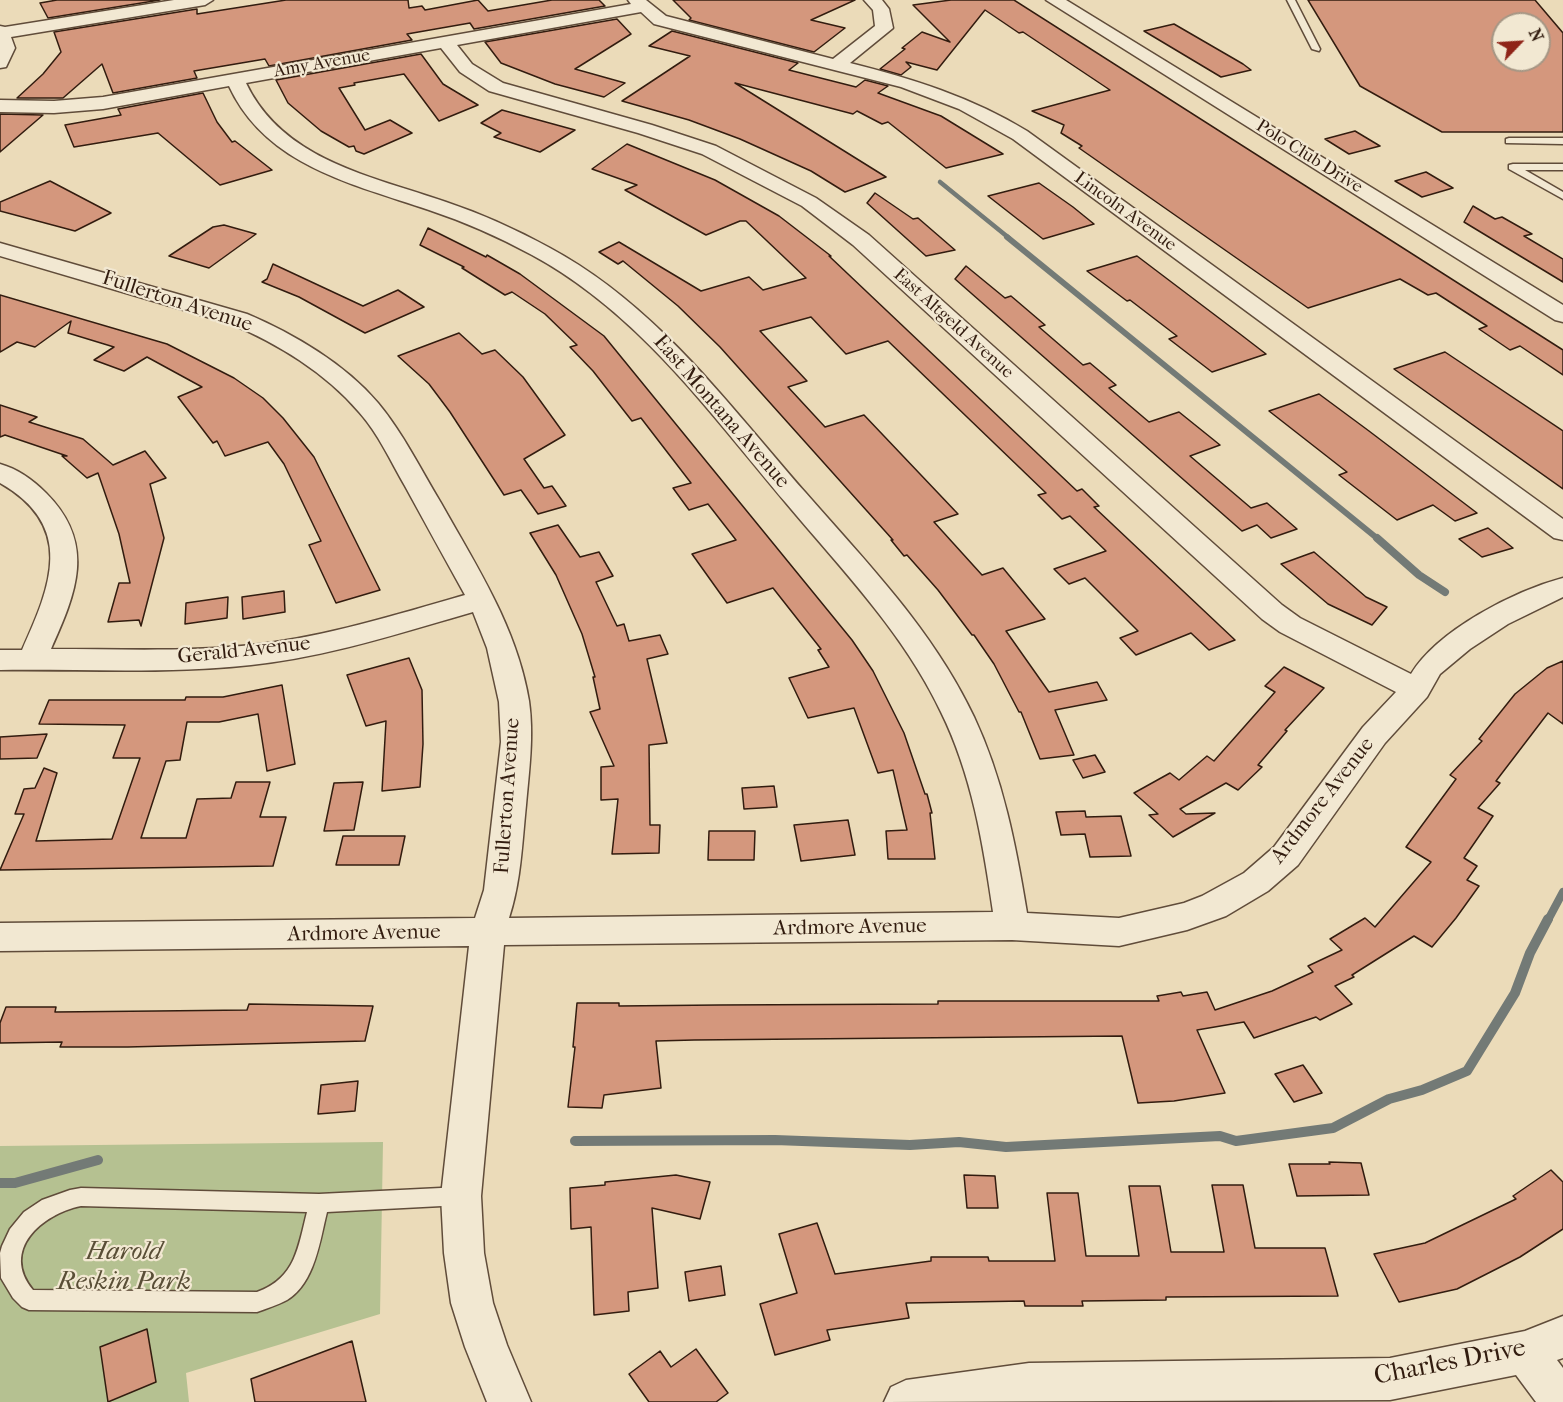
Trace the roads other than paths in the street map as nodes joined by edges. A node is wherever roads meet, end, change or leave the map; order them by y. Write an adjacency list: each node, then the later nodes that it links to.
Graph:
1 (205, 0): 6 (street)
2 (872, 0): 10 (street)
3 (1054, 0): 18 (street, Polo Club Drive)
4 (1291, 0): 8 (lane)
5 (639, 4): 7 (street, Amy Avenue); 10 (street, Lincoln Avenue)
6 (0, 32): 9 (street)
7 (445, 42): 11 (street, Amy Avenue); 25 (street, East Altgeld Avenue)
8 (1316, 49)
9 (0, 63)
10 (836, 65): 20 (street, Lincoln Avenue)
11 (235, 79): 12 (street, Amy Avenue); 26 (street, East Montana Avenue)
12 (0, 106)
13 (1509, 141): 14 (lane)
14 (1563, 141)
15 (1563, 167): 16 (lane)
16 (1563, 196)
17 (0, 249): 22 (street, Fullerton Avenue)
18 (1563, 315)
19 (0, 472): 24 (street)
20 (1563, 532)
21 (1563, 587): 25 (street, Ardmore Avenue)
22 (482, 600): 24 (street, Gerald Avenue); 27 (street, Fullerton Avenue)
23 (0, 660): 24 (street, Gerald Avenue)
24 (32, 660)
25 (1416, 690): 26 (street, Ardmore Avenue)
26 (1012, 926): 27 (street, Ardmore Avenue)
27 (488, 931): 28 (street, Ardmore Avenue); 29 (street, Fullerton Avenue)
28 (0, 937)
29 (461, 1196): 30 (lane); 33 (street, Fullerton Avenue)
30 (319, 1203): 31 (lane); 31 (lane)
31 (8, 1236)
32 (1544, 1344): 34 (street, Charles Drive); 35 (street)
33 (509, 1402)
34 (906, 1402)
35 (1562, 1402)

